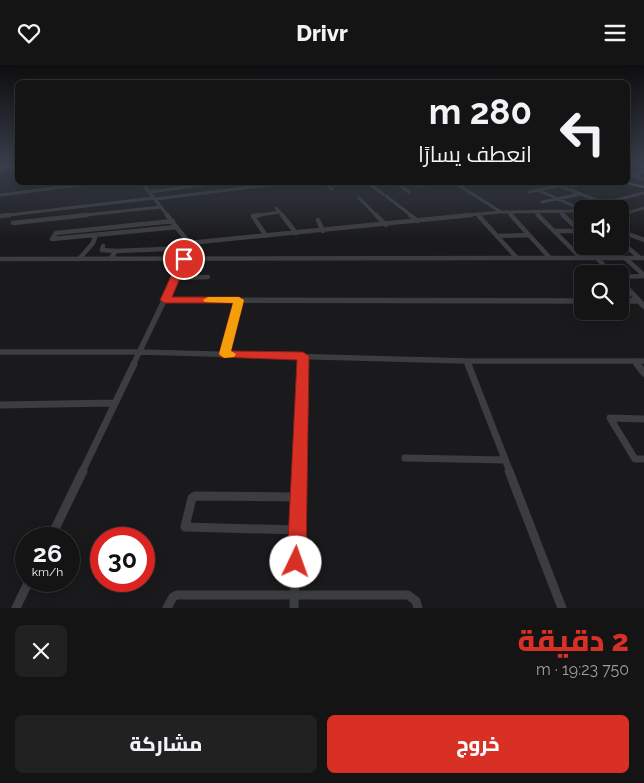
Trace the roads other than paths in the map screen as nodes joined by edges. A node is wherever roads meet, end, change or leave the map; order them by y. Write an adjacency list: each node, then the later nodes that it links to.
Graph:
1 (40, 189): 18 (street)
2 (147, 189): 12 (street)
3 (165, 189): 12 (street)
4 (202, 189): 15 (street)
5 (236, 189): 15 (street)
6 (376, 189): 44 (street)
7 (405, 189): 13 (street)
8 (465, 189): 35 (street)
9 (542, 189): 11 (street)
10 (569, 189): 17 (street)
11 (538, 190): 14 (street); 22 (street)
12 (149, 192): 21 (street)
13 (409, 192)
14 (529, 192)
15 (205, 193): 21 (street)
16 (643, 193): 19 (street)
17 (581, 194): 22 (street); 24 (street)
18 (0, 195)
19 (634, 195): 23 (street); 25 (street)
20 (359, 198): 47 (street)
21 (154, 199): 28 (street); 40 (street)
22 (558, 199): 26 (street); 27 (street)
23 (644, 199)
24 (596, 200)
25 (615, 200)
26 (542, 201)
27 (574, 206)
28 (161, 207): 43 (street); 45 (street)
29 (276, 208): 38 (street)
30 (644, 208): 37 (street)
31 (574, 210): 33 (street)
32 (534, 211): 33 (street); 36 (street); 50 (street)
33 (559, 211): 46 (street)
34 (246, 212): 41 (street)
35 (501, 212): 36 (street); 39 (street)
36 (508, 212): 54 (street)
37 (629, 212)
38 (280, 213): 41 (street); 52 (street)
39 (478, 215): 44 (street); 57 (street)
40 (0, 216)
41 (253, 216): 56 (street)
42 (318, 220): 49 (street)
43 (173, 221): 48 (street); 53 (street)
44 (418, 221): 47 (street)
45 (13, 223)
46 (574, 224)
47 (386, 225): 49 (street)
48 (177, 227): 53 (street); 59 (street)
49 (323, 231): 52 (street)
50 (554, 231): 51 (street); 67 (street)
51 (574, 231)
52 (296, 233): 56 (street)
53 (96, 235): 73 (street)
54 (529, 235): 57 (street); 66 (street)
55 (629, 235): 58 (street)
56 (266, 236): 59 (street)
57 (497, 236): 65 (street)
58 (644, 241)
59 (189, 243): 75 (street)
60 (103, 245): 63 (street)
61 (629, 248): 71 (street)
62 (165, 249): 63 (street)
63 (116, 251): 74 (street)
64 (608, 255): 69 (street)
65 (517, 258): 66 (street); 75 (street)
66 (550, 258): 67 (street)
67 (581, 258): 68 (street)
68 (596, 258): 69 (street); 76 (street)
69 (611, 258): 70 (street)
70 (625, 258): 71 (street); 77 (street)
71 (642, 258)
72 (0, 259): 73 (street)
73 (79, 259): 74 (street)
74 (110, 259): 75 (street)
75 (184, 259): 80 (street)
76 (603, 265)
77 (644, 276): 79 (street)
78 (208, 277): 80 (street)
79 (629, 277)
80 (176, 278): 82 (street)
81 (629, 290): 86 (street)
82 (165, 300): 83 (street); 88 (street)
83 (239, 300): 84 (street); 90 (street)
84 (574, 301)
85 (629, 301): 86 (street)
86 (640, 301): 87 (street)
87 (644, 306)
88 (140, 352): 89 (street); 90 (street); 96 (street)
89 (0, 353)
90 (224, 354): 91 (street)
91 (303, 356): 92 (street); 102 (street)
92 (467, 361): 93 (street); 101 (street)
93 (634, 361): 94 (street); 95 (street)
94 (644, 361)
95 (644, 373)
96 (116, 403): 97 (street); 103 (street)
97 (0, 405)
98 (644, 419): 100 (street)
99 (405, 458): 101 (street)
100 (644, 459)
101 (505, 460): 111 (street)
102 (299, 497): 104 (street); 104 (street)
103 (56, 527)
104 (298, 530): 106 (street)
105 (24, 592): 107 (street)
106 (295, 594): 108 (street); 109 (street); 110 (street)
107 (16, 608)
108 (168, 608)
109 (294, 608)
110 (418, 608)
111 (562, 608)

